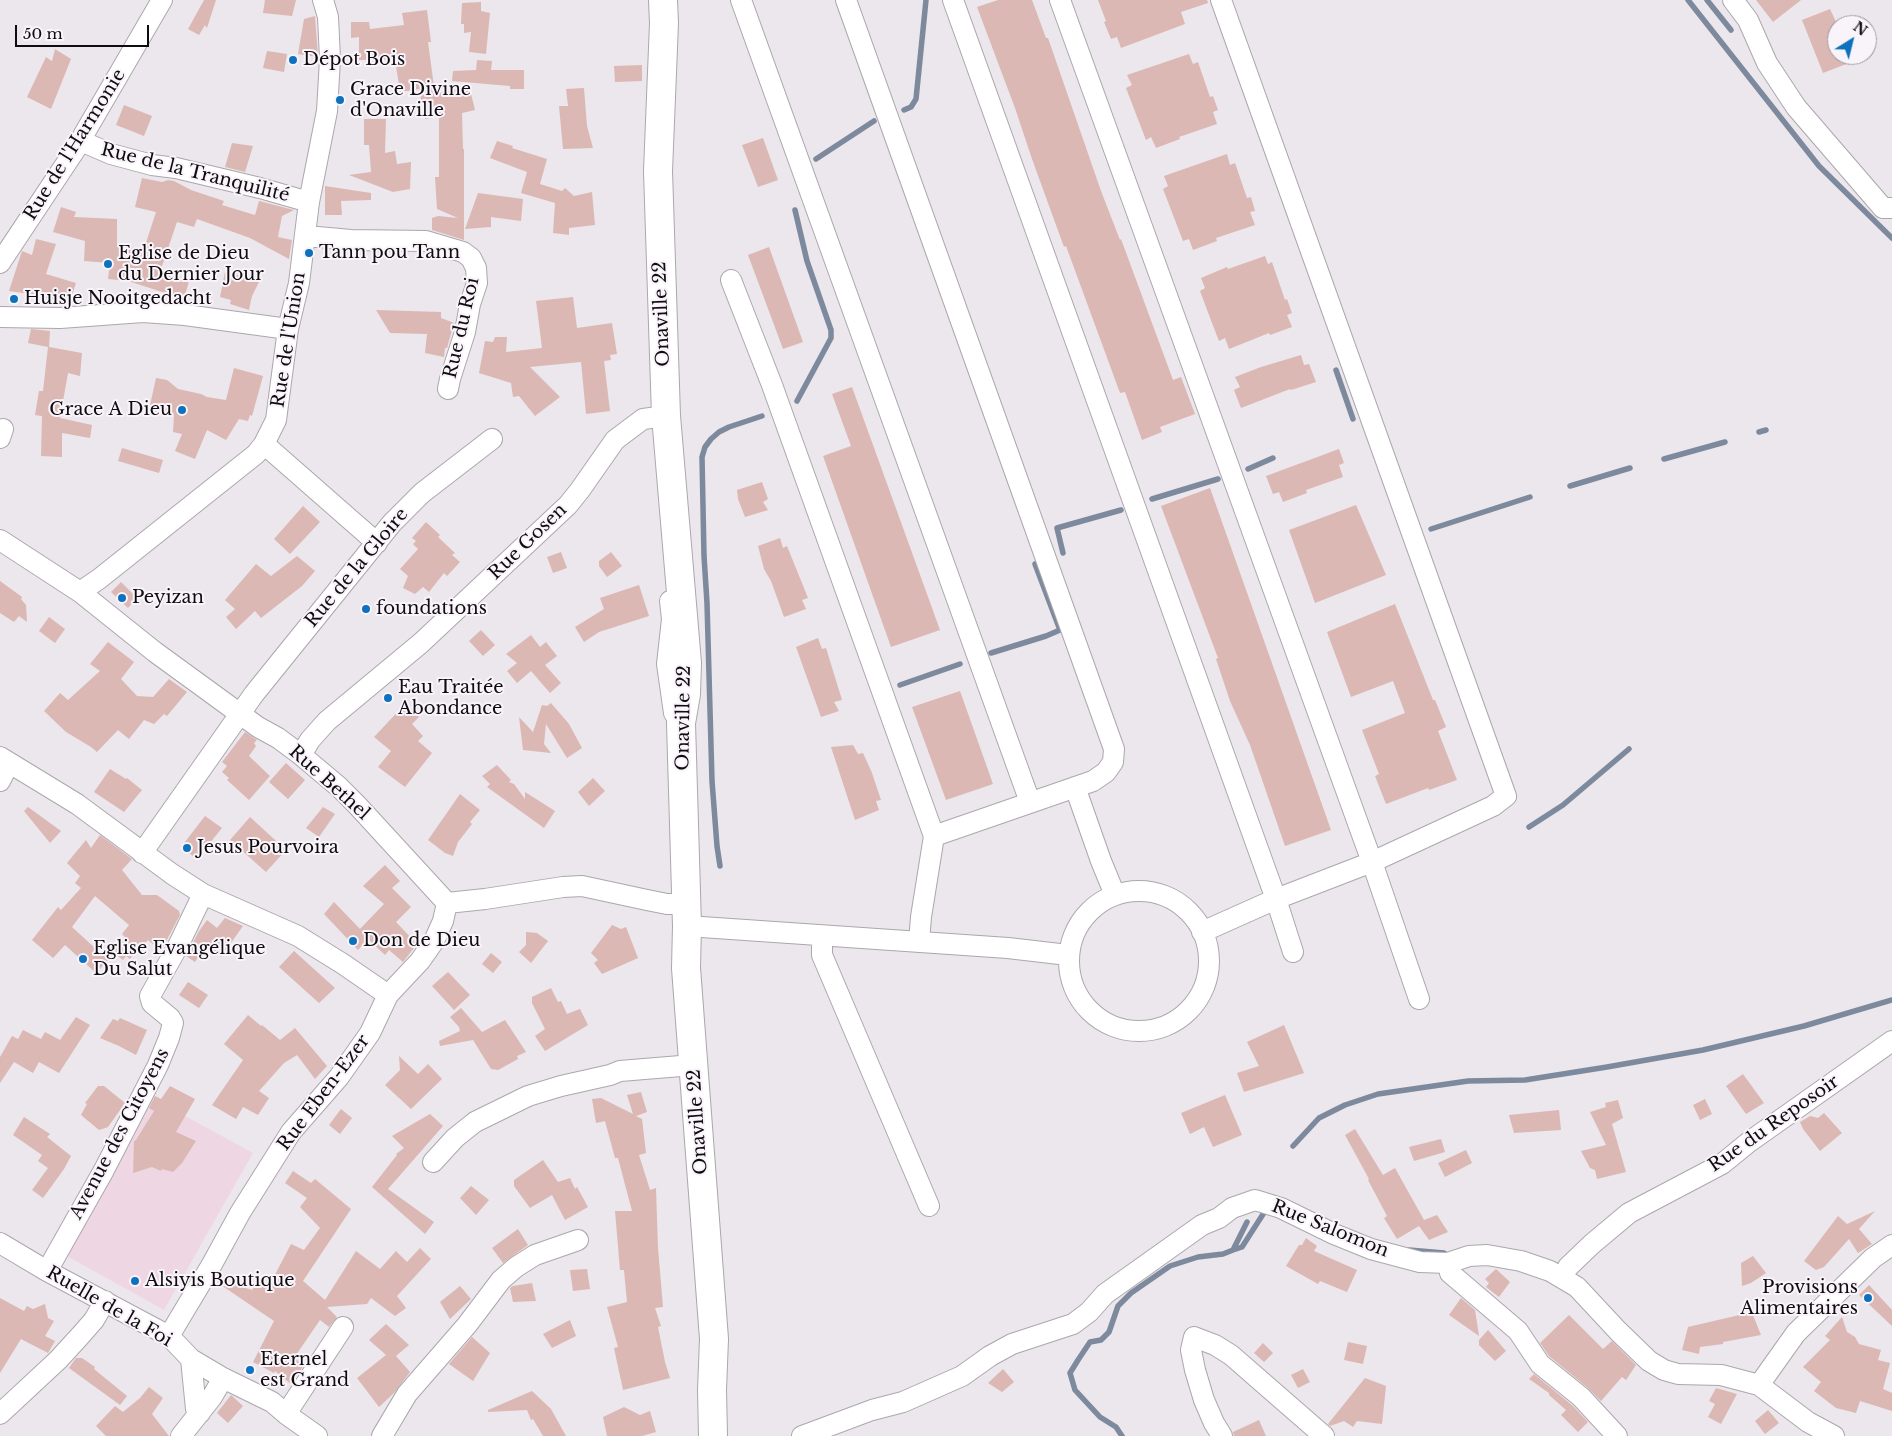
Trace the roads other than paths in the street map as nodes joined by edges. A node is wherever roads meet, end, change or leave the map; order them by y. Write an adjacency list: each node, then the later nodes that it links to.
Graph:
1 (162, 0): 10 (street, Rue de l'Harmonie)
2 (323, 0): 11 (street, Rue de l'Union)
3 (664, 0): 19 (street, Onaville 22)
4 (741, 0): 30 (street)
5 (846, 0): 29 (street)
6 (953, 0): 36 (street)
7 (1060, 0): 33 (street)
8 (1221, 0): 33 (street)
9 (1733, 0): 12 (street)
10 (81, 141): 11 (street, Rue de la Tranquilité); 14 (street, Rue de l'Harmonie)
11 (310, 202): 13 (street, Rue de l'Union)
12 (1892, 208)
13 (306, 236): 17 (street, Rue de l'Union); 18 (street, Rue du Roi)
14 (0, 263)
15 (731, 280): 31 (street)
16 (0, 317): 17 (street)
17 (288, 329): 21 (street, Rue de l'Union)
18 (448, 389)
19 (666, 416): 26 (street, Rue Gosen); 38 (street, Onaville 22)
20 (492, 439): 23 (street, Rue de la Gloire)
21 (264, 444): 23 (street); 24 (street, Rue de l'Union)
22 (0, 540): 24 (street, Rue Bethel)
23 (376, 543): 25 (street, Rue de la Gloire)
24 (80, 592): 25 (street, Rue Bethel)
25 (240, 714): 26 (street, Rue Bethel); 32 (street, Rue de la Gloire)
26 (301, 755): 37 (street, Rue Bethel)
27 (4, 760): 28 (street); 32 (street)
28 (0, 781)
29 (1075, 787): 30 (street); 35 (street)
30 (1030, 802): 31 (street)
31 (934, 836): 41 (street)
32 (142, 853): 34 (street)
33 (1372, 862): 36 (street); 45 (street)
34 (203, 894): 44 (street); 54 (street, Avenue des Citoyens)
35 (1115, 895): 39 (street); 43 (street)
36 (1276, 899): 39 (street); 42 (street)
37 (447, 903): 38 (street); 44 (street, Rue Eben-Ezer)
38 (686, 915): 40 (street); 47 (street, Onaville 22)
39 (1202, 932): 43 (street)
40 (822, 936): 41 (street); 49 (street)
41 (919, 942): 43 (street)
42 (1293, 952)
43 (1068, 955)
44 (388, 996): 58 (street, Rue Eben-Ezer)
45 (1420, 999)
46 (1892, 1041): 55 (street, Rue du Reposoir)
47 (693, 1065): 48 (street); 69 (street, Onaville 22)
48 (434, 1162)
49 (929, 1206)
50 (578, 1240): 68 (street)
51 (0, 1243): 54 (street, Ruelle de la Foi)
52 (1892, 1245): 61 (street)
53 (1448, 1262): 55 (street, Rue Salomon); 70 (street, Rue Salomon); 73 (street)
54 (47, 1271): 56 (street, Ruelle de la Foi)
55 (1562, 1278): 61 (street, Rue Salomon)
56 (105, 1301): 58 (street, Ruelle de la Foi); 63 (street)
57 (343, 1326): 64 (street)
58 (169, 1336): 59 (street, Ruelle de la Foi)
59 (191, 1359): 60 (street, Ruelle de la Foi); 62 (street)
60 (223, 1378): 62 (street); 64 (street, Ruelle de la Foi)
61 (1759, 1385): 65 (street, Rue Salomon)
62 (200, 1413): 66 (street)
63 (0, 1414)
64 (286, 1414): 67 (street, Ruelle de la Foi)
65 (1828, 1435)
66 (181, 1436)
67 (317, 1436)
68 (382, 1436)
69 (712, 1436)
70 (802, 1436)
71 (1222, 1436): 72 (street)
72 (1324, 1436)
73 (1617, 1436)

